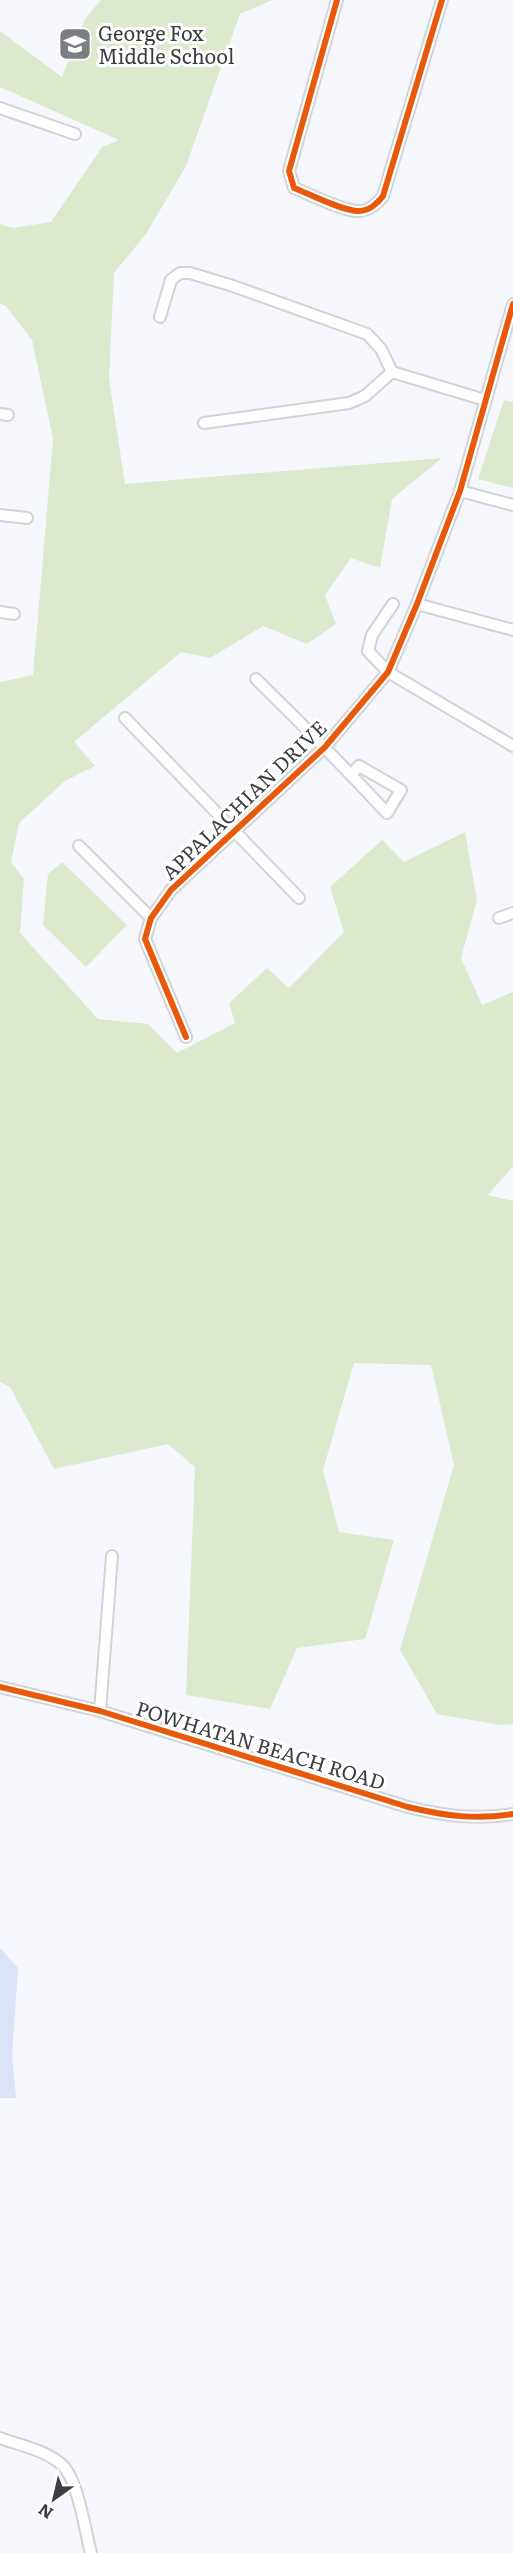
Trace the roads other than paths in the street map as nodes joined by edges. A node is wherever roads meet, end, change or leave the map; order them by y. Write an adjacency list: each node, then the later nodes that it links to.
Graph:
1 (337, 0): 2 (street)
2 (442, 0)
3 (0, 108): 4 (street)
4 (75, 134)
5 (513, 304): 8 (street, APPALACHIAN DRIVE)
6 (160, 317): 7 (street)
7 (392, 372): 8 (street); 9 (street)
8 (485, 400): 10 (street, APPALACHIAN DRIVE)
9 (204, 423)
10 (460, 491): 11 (street); 15 (street, APPALACHIAN DRIVE)
11 (513, 505)
12 (0, 515): 13 (street)
13 (27, 518)
14 (393, 604): 19 (street)
15 (417, 604): 18 (street); 19 (street, APPALACHIAN DRIVE)
16 (0, 612): 17 (street)
17 (14, 614)
18 (513, 630)
19 (388, 672): 22 (street); 23 (street, APPALACHIAN DRIVE)
20 (256, 679): 23 (street)
21 (125, 718): 25 (street)
22 (513, 746)
23 (325, 747): 24 (street); 25 (street, APPALACHIAN DRIVE)
24 (351, 775): 24 (street)
25 (236, 832): 27 (street); 29 (street, APPALACHIAN DRIVE)
26 (79, 846): 29 (street)
27 (299, 898)
28 (513, 913): 30 (street)
29 (151, 918): 31 (street)
30 (499, 918)
31 (186, 1037)
32 (112, 1556): 34 (street)
33 (0, 1687): 34 (street, POWHATAN BEACH ROAD)
34 (100, 1711): 35 (street, POWHATAN BEACH ROAD)
35 (513, 1815)
36 (0, 2438): 37 (street)
37 (92, 2553)

